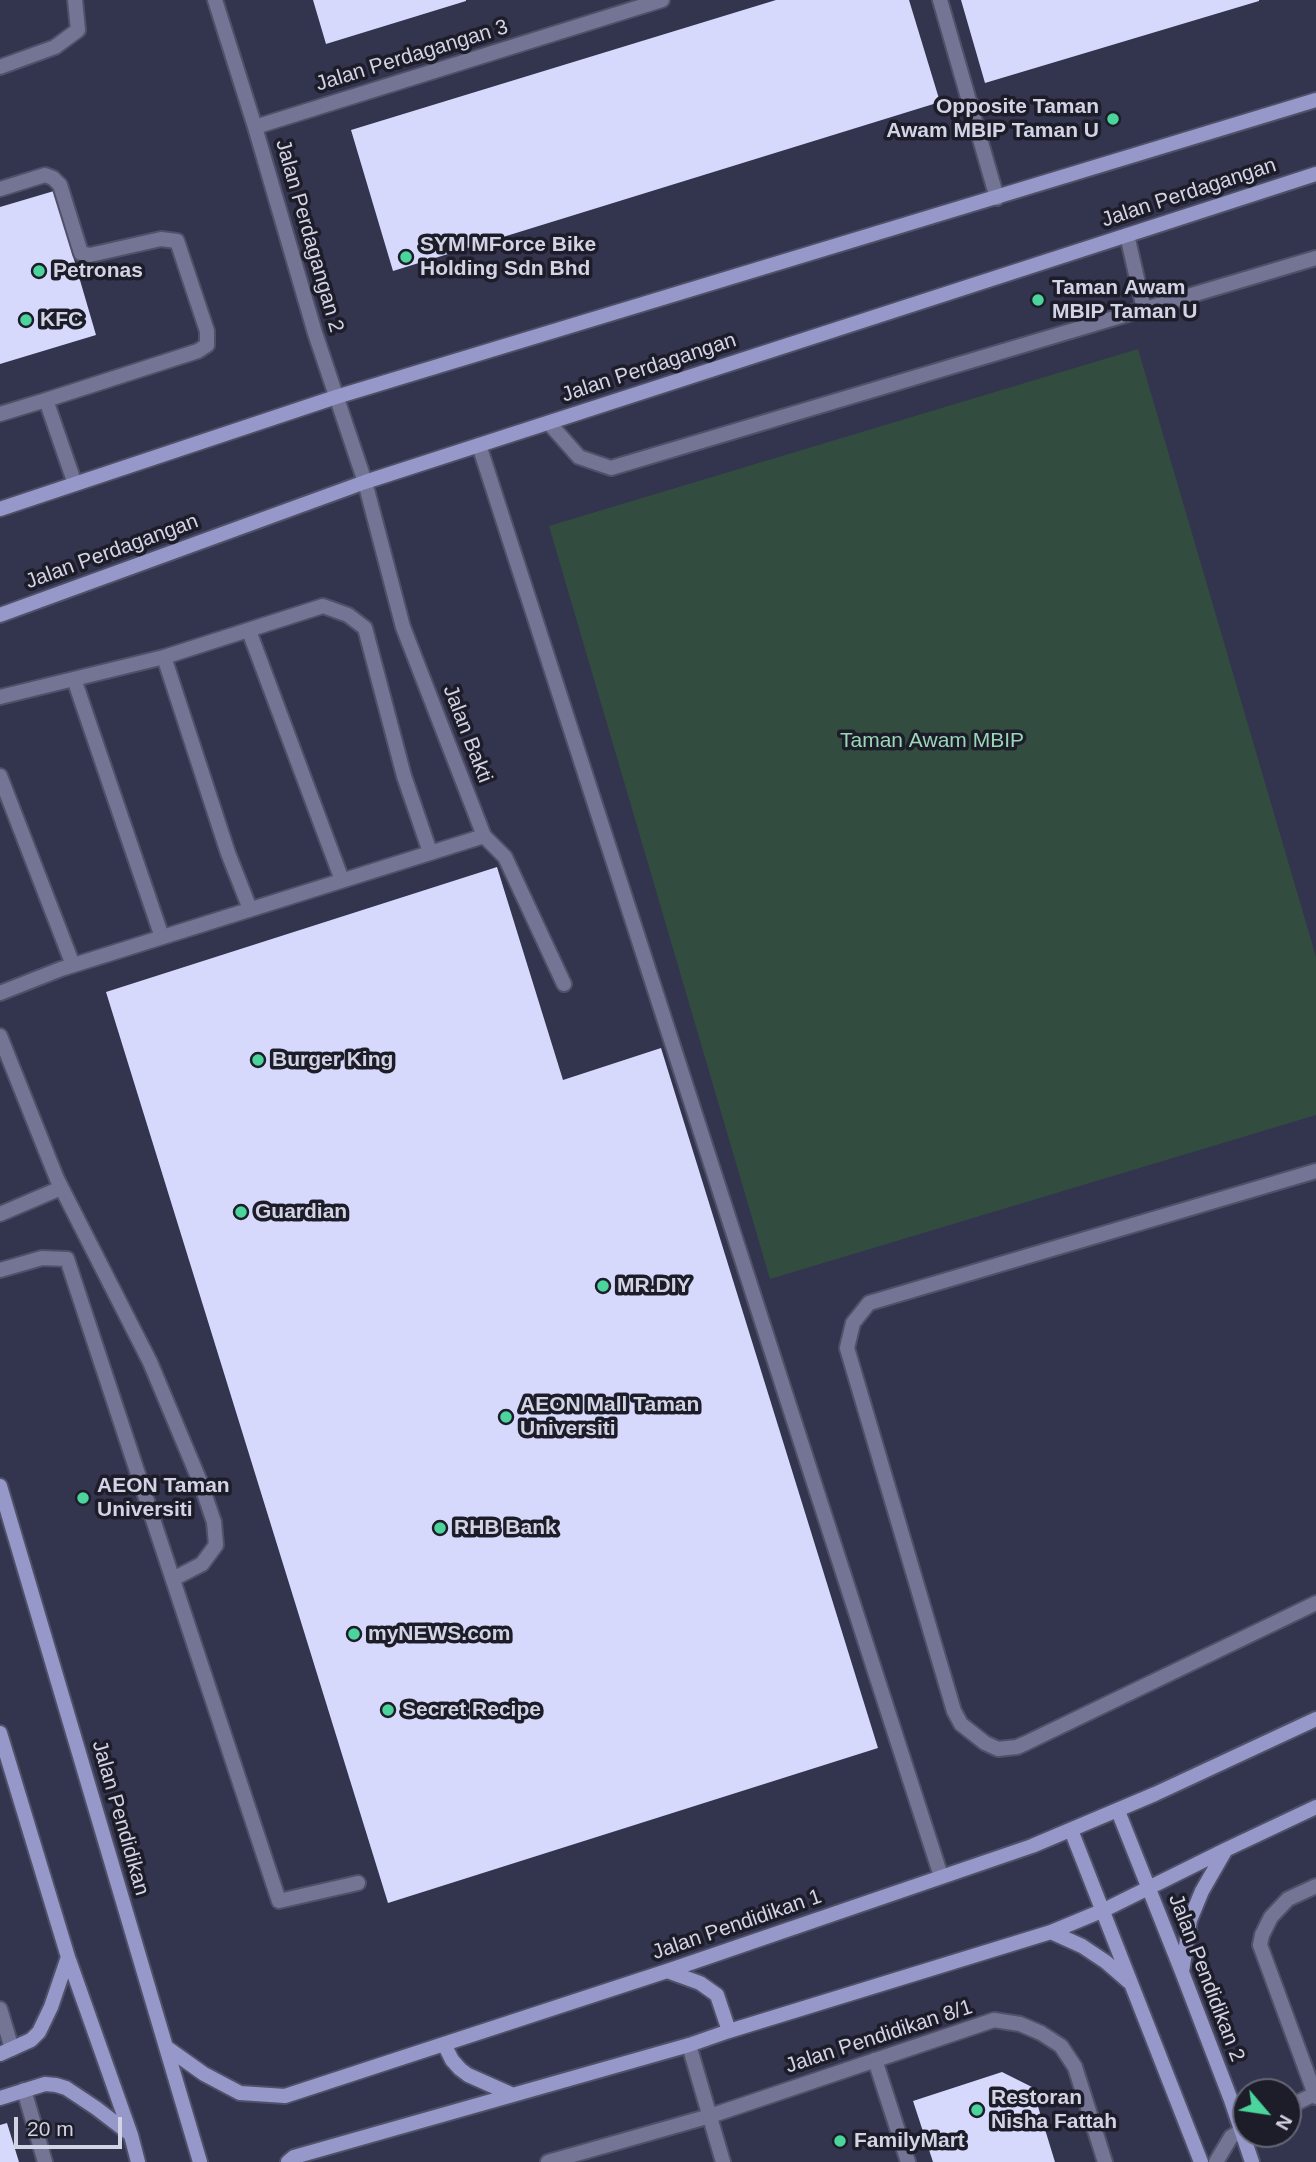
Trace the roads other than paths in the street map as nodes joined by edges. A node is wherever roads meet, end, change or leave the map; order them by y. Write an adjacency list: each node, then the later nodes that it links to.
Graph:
1 (75, 0): 5 (street)
2 (215, 0): 7 (street, Jalan Perdagangan 2)
3 (663, 0): 7 (street, Jalan Perdagangan 3)
4 (940, 0): 10 (street)
5 (0, 67)
6 (1316, 100): 10 (main road)
7 (255, 127): 14 (street, Jalan Perdagangan 2)
8 (1316, 174): 11 (main road, Jalan Perdagangan)
9 (0, 189): 15 (street)
10 (997, 198): 14 (main road)
11 (1127, 235): 13 (street); 17 (main road, Jalan Perdagangan)
12 (1316, 258): 13 (street)
13 (1144, 309): 17 (street)
14 (336, 397): 19 (street, Jalan Perdagangan 2); 20 (main road)
15 (46, 400): 16 (street); 20 (street)
16 (0, 414)
17 (549, 423): 18 (main road, Jalan Perdagangan)
18 (479, 445): 19 (main road, Jalan Perdagangan); 50 (street)
19 (365, 482): 22 (main road, Jalan Perdagangan); 28 (street, Jalan Bakti)
20 (75, 484): 21 (main road)
21 (0, 509)
22 (0, 615)
23 (248, 631): 24 (street); 29 (street); 30 (street)
24 (164, 657): 25 (street); 31 (street)
25 (74, 679): 26 (street); 32 (street)
26 (0, 697)
27 (0, 776): 33 (street)
28 (484, 836): 29 (street); 34 (street, Jalan Bakti)
29 (430, 852): 30 (street)
30 (342, 880): 31 (street)
31 (250, 909): 32 (street)
32 (162, 937): 33 (street)
33 (73, 965): 35 (street)
34 (564, 984)
35 (0, 993)
36 (0, 1036): 38 (street)
37 (1316, 1171): 43 (street)
38 (61, 1188): 39 (street); 42 (street)
39 (0, 1214)
40 (0, 1269): 42 (street)
41 (0, 1486): 64 (main road, Jalan Pendidikan)
42 (173, 1579): 51 (street)
43 (1316, 1603)
44 (1316, 1719): 47 (main road, Jalan Pendidikan 1)
45 (0, 1733): 56 (main road)
46 (1316, 1807): 49 (main road)
47 (1118, 1811): 48 (main road, Jalan Pendidikan 1); 53 (main road, Jalan Pendidikan 2)
48 (1071, 1830): 50 (main road, Jalan Pendidikan 1); 54 (main road)
49 (1225, 1850): 53 (main road); 58 (main road)
50 (941, 1877): 57 (main road, Jalan Pendidikan 1)
51 (358, 1883)
52 (1316, 1886): 69 (street)
53 (1149, 1889): 54 (main road); 58 (main road, Jalan Pendidikan 2)
54 (1104, 1910): 55 (main road); 59 (main road)
55 (1051, 1932): 59 (main road); 61 (main road)
56 (68, 1956): 65 (main road); 73 (main road)
57 (667, 1971): 61 (main road); 62 (main road, Jalan Pendidikan 1)
58 (1182, 1972): 71 (main road, Jalan Pendidikan 2)
59 (1133, 1985): 83 (main road)
60 (0, 2008): 65 (street)
61 (729, 2031): 63 (main road)
62 (444, 2044): 64 (main road, Jalan Pendidikan 1); 68 (main road)
63 (689, 2045): 68 (main road); 72 (street)
64 (166, 2047): 77 (main road, Jalan Pendidikan)
65 (6, 2051)
66 (875, 2060): 72 (street, Jalan Pendidikan 8/1); 81 (street); 82 (street, Jalan Pendidikan 8/1)
67 (24, 2090): 70 (main road); 73 (main road); 75 (street)
68 (513, 2095): 78 (main road)
69 (1316, 2095)
70 (0, 2098)
71 (1232, 2099)
72 (709, 2116): 79 (street, Jalan Pendidikan 8/1); 80 (street)
73 (131, 2135): 76 (main road)
74 (1232, 2139): 84 (street)
75 (46, 2162)
76 (138, 2162)
77 (200, 2162)
78 (288, 2162)
79 (548, 2162)
80 (723, 2162)
81 (908, 2162)
82 (1105, 2162)
83 (1201, 2162)
84 (1216, 2162)

